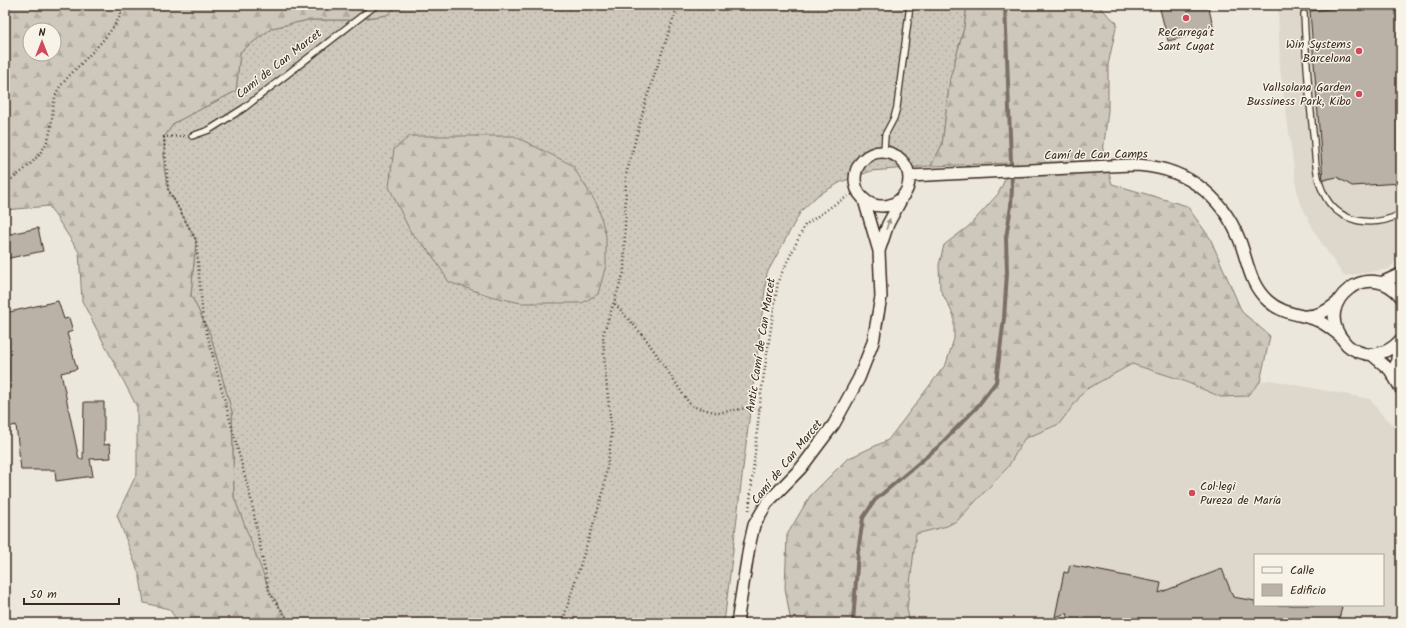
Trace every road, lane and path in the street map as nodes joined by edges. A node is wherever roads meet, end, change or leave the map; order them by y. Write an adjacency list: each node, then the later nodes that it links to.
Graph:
1 (124, 5): 9 (path)
2 (376, 5): 6 (lane, Camí de Can Marcet)
3 (678, 5): 18 (path)
4 (910, 5): 7 (lane)
5 (1304, 14): 12 (lane)
6 (192, 136): 26 (path)
7 (884, 152): 8 (street); 10 (street)
8 (910, 176): 11 (street); 19 (street, Camí de Can Camps)
9 (5, 184)
10 (861, 196): 11 (street); 13 (street, Camí de Can Marcet); 24 (path, Antic Camí de Can Marcet)
11 (901, 199): 13 (street, Camí de Can Marcet, one-way to 11)
12 (1401, 214)
13 (879, 251): 28 (street, Camí de Can Marcet)
14 (1401, 274): 15 (street)
15 (1381, 282): 16 (street); 17 (street, Camí de Can Camps)
16 (1401, 296)
17 (1338, 302): 19 (street, Camí de Can Camps); 20 (street)
18 (615, 304): 24 (path); 27 (path)
19 (1304, 316): 20 (street, Camí de Can Camps)
20 (1339, 335): 22 (street, Camí de Can Camps)
21 (1400, 340): 22 (street); 23 (street)
22 (1371, 354): 23 (street)
23 (1399, 385)
24 (760, 408): 25 (path, Antic Camí de Can Marcet)
25 (748, 513)
26 (290, 623)
27 (562, 623)
28 (737, 623)

